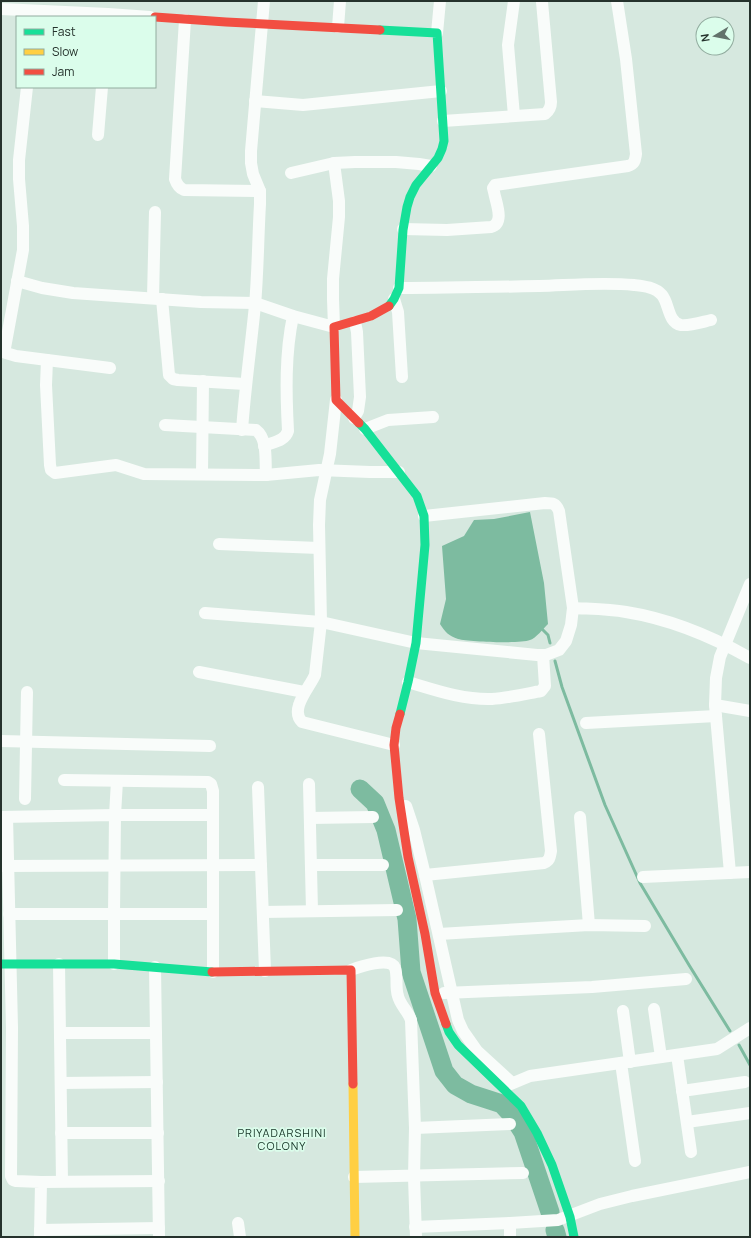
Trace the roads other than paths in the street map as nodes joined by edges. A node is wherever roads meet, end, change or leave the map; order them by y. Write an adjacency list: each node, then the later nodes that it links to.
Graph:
1 (264, 1): 13 (street)
2 (340, 1): 14 (street)
3 (440, 1): 15 (street)
4 (514, 1): 20 (street)
5 (617, 1): 28 (street)
6 (542, 2): 20 (street)
7 (1, 9): 8 (street)
8 (35, 10): 9 (street)
9 (108, 15): 10 (street)
10 (129, 16)
11 (156, 17): 12 (street)
12 (185, 20): 13 (street); 26 (street)
13 (262, 25): 14 (street); 19 (street)
14 (338, 27): 15 (street)
15 (437, 33): 18 (street)
16 (27, 88): 29 (street)
17 (102, 88): 22 (street)
18 (441, 90): 19 (street); 21 (street)
19 (255, 101): 26 (street)
20 (514, 116): 21 (street)
21 (443, 121): 24 (street)
22 (98, 135)
23 (334, 163): 24 (street); 25 (street); 36 (street)
24 (431, 166): 28 (street)
25 (291, 173)
26 (260, 191): 32 (street)
27 (155, 212): 31 (street)
28 (403, 229): 30 (street)
29 (17, 281): 31 (street); 37 (street)
30 (396, 294): 34 (street); 35 (street); 39 (street)
31 (157, 298): 32 (street); 40 (street)
32 (255, 303): 33 (street); 41 (street)
33 (293, 316): 36 (street); 49 (street)
34 (711, 320)
35 (355, 322): 36 (street); 44 (street)
36 (334, 327): 42 (street)
37 (47, 360): 38 (street); 52 (street)
38 (110, 368)
39 (402, 377)
40 (203, 381): 41 (street); 46 (street)
41 (245, 384): 48 (street)
42 (336, 400): 44 (street); 50 (street)
43 (433, 417): 47 (street)
44 (354, 418): 47 (street)
45 (165, 425): 46 (street)
46 (204, 427): 48 (street); 52 (street)
47 (365, 429): 51 (street)
48 (242, 430): 49 (street)
49 (264, 446): 53 (street)
50 (326, 470): 51 (street); 53 (street); 56 (street)
51 (399, 472): 54 (street)
52 (202, 473): 53 (street)
53 (266, 474)
54 (424, 516): 58 (street); 61 (street)
55 (220, 544): 56 (street)
56 (319, 548): 60 (street)
57 (750, 584): 62 (street)
58 (573, 608): 62 (street); 63 (street)
59 (205, 613): 60 (street)
60 (321, 622): 61 (street); 68 (street)
61 (416, 643): 63 (street); 66 (street)
62 (725, 644): 64 (street); 69 (street)
63 (544, 655): 66 (street)
64 (750, 658)
65 (199, 672): 68 (street)
66 (408, 682): 75 (street)
67 (28, 692): 74 (street)
68 (304, 692): 75 (street)
69 (715, 710): 70 (street); 71 (street); 96 (street)
70 (750, 712)
71 (586, 723)
72 (539, 734): 97 (street)
73 (1, 741): 74 (street)
74 (26, 742): 76 (street); 82 (street)
75 (394, 745): 81 (street)
76 (210, 746)
77 (64, 780): 78 (street)
78 (117, 780): 83 (street); 84 (street)
79 (309, 784): 88 (street)
80 (258, 787): 90 (street)
81 (399, 798): 97 (street); 117 (street)
82 (25, 799)
83 (115, 814): 84 (street); 85 (street); 89 (street)
84 (213, 815): 94 (street)
85 (4, 817): 93 (street)
86 (374, 817): 88 (street)
87 (580, 817): 105 (street)
88 (310, 818): 91 (street)
89 (114, 865): 93 (street); 94 (street); 103 (street)
90 (261, 865): 94 (street); 101 (street)
91 (311, 865): 92 (street); 100 (street)
92 (383, 865)
93 (5, 866): 102 (street)
94 (212, 866): 104 (street)
95 (750, 872): 96 (street)
96 (730, 873): 98 (street)
97 (425, 875): 107 (street)
98 (643, 877)
99 (397, 910): 100 (street)
100 (312, 911): 101 (street)
101 (263, 912): 113 (street)
102 (9, 914): 103 (street); 108 (street)
103 (114, 914): 104 (street); 110 (street)
104 (212, 914): 114 (street)
105 (589, 925): 106 (street); 107 (street)
106 (645, 926)
107 (439, 934): 116 (street)
108 (6, 964): 109 (street); 121 (street)
109 (59, 964): 110 (street); 122 (street)
110 (114, 964): 111 (street)
111 (155, 967): 114 (street); 123 (street)
112 (351, 970): 113 (street); 137 (street); 145 (street)
113 (265, 971): 114 (street)
114 (213, 972)
115 (686, 979): 116 (street)
116 (451, 992): 117 (street); 131 (street)
117 (435, 993): 131 (street)
118 (654, 1009): 125 (street)
119 (622, 1011): 126 (street)
120 (750, 1028): 124 (street)
121 (7, 1032): 127 (street)
122 (60, 1033): 123 (street); 130 (street)
123 (156, 1033): 128 (street)
124 (677, 1055): 125 (street); 132 (street)
125 (661, 1057): 126 (street)
126 (626, 1062): 131 (street); 141 (street)
127 (7, 1079): 135 (street)
128 (157, 1082): 130 (street); 139 (street)
129 (745, 1082): 132 (street)
130 (61, 1083): 138 (street)
131 (507, 1085): 149 (street)
132 (682, 1091): 134 (street)
133 (750, 1113): 134 (street)
134 (687, 1122): 140 (street)
135 (6, 1124): 148 (street)
136 (510, 1124): 137 (street)
137 (415, 1128): 144 (street)
138 (61, 1133): 139 (street); 146 (street)
139 (158, 1133): 147 (street)
140 (691, 1152)
141 (636, 1161)
142 (750, 1172): 149 (street)
143 (523, 1173): 144 (street)
144 (414, 1176): 145 (street); 152 (street)
145 (354, 1177): 156 (street)
146 (62, 1181): 147 (street); 148 (street)
147 (158, 1181): 154 (street)
148 (41, 1182): 153 (street)
149 (570, 1216): 151 (street); 158 (street)
150 (238, 1223): 155 (street)
151 (510, 1223): 152 (street); 157 (street)
152 (416, 1232)
153 (40, 1233): 154 (street)
154 (159, 1233)
155 (240, 1237)
156 (355, 1237)
157 (510, 1237)
158 (574, 1237)

